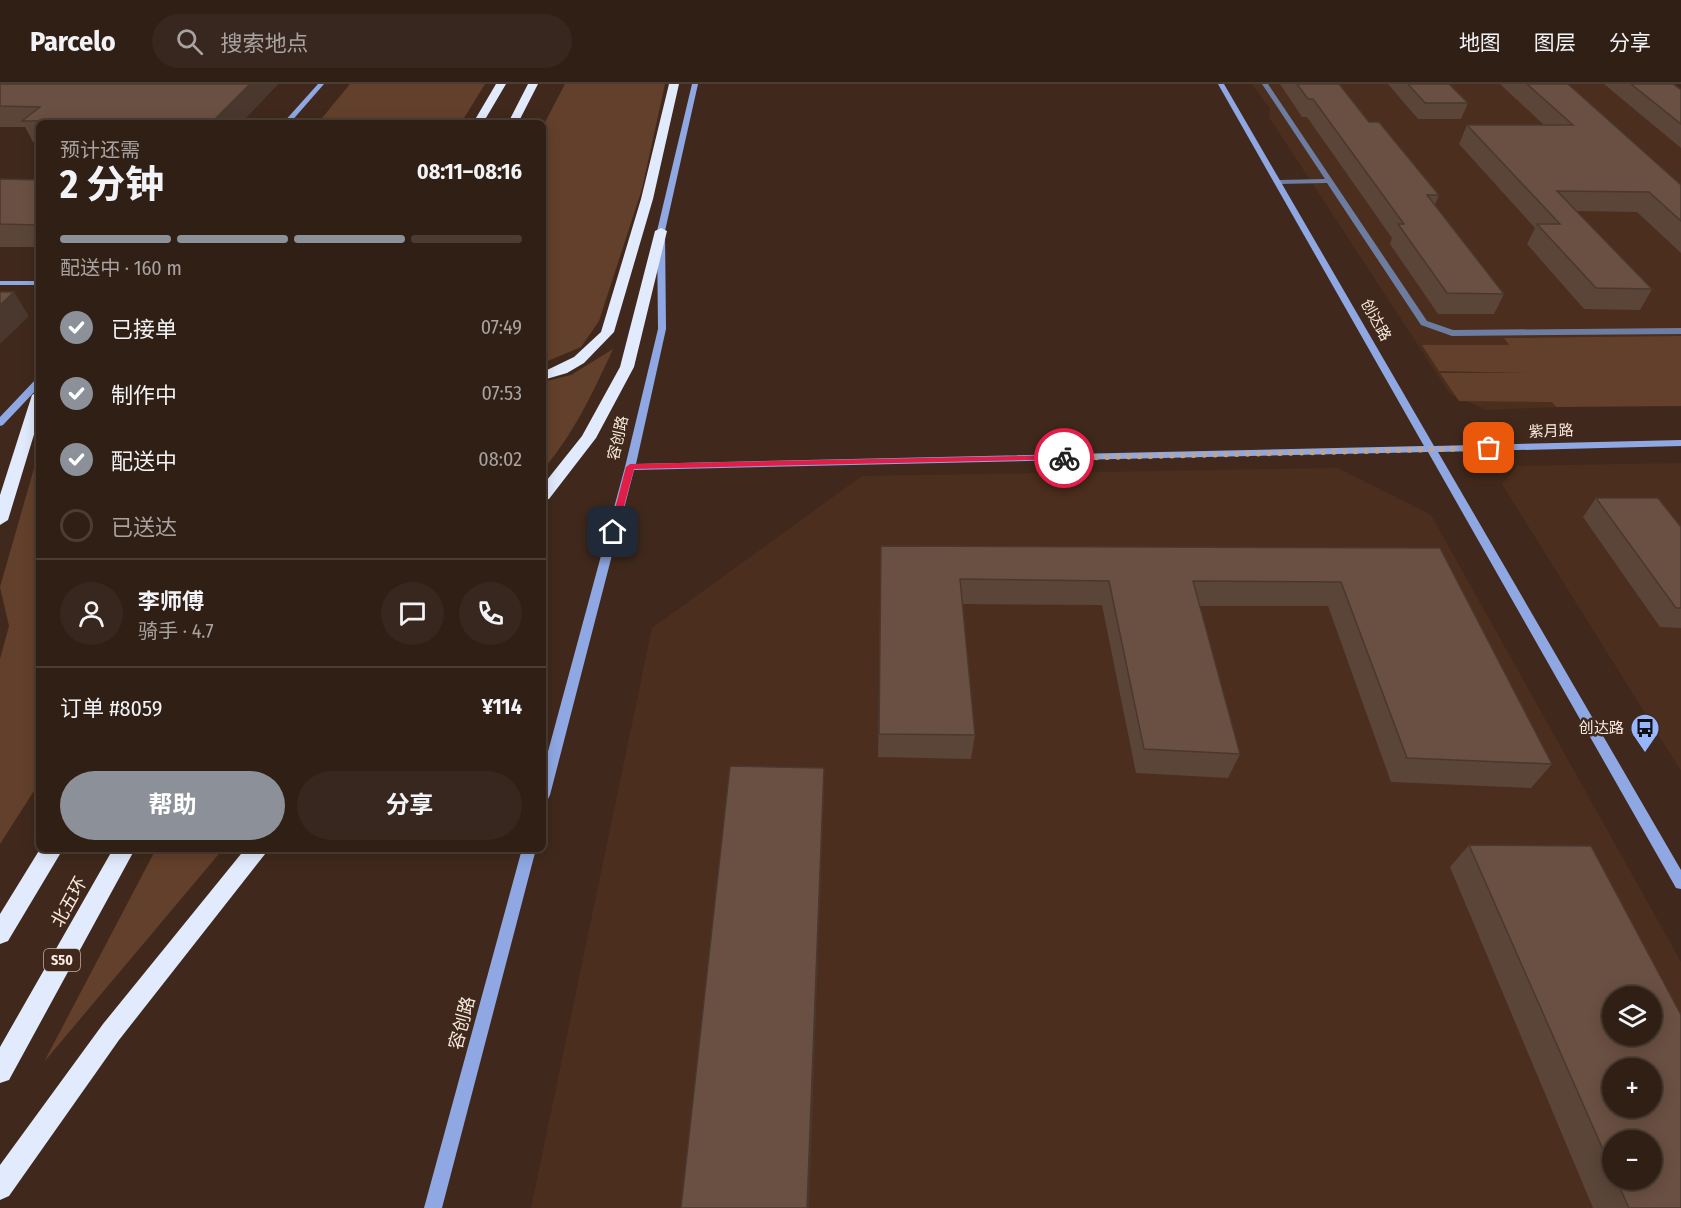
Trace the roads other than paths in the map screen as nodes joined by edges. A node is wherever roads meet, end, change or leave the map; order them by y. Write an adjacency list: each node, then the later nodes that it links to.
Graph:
1 (321, 84): 8 (street)
2 (501, 84): 9 (highway)
3 (534, 84): 10 (highway)
4 (674, 84): 17 (highway)
5 (695, 84): 13 (street, 容创路)
6 (1221, 84): 12 (street, 创达路)
7 (1265, 84): 11 (lane)
8 (289, 120)
9 (480, 120)
10 (515, 120)
11 (1329, 181): 12 (lane); 16 (lane)
12 (1279, 182): 22 (street, 创达路)
13 (661, 231): 23 (street, 容创路); 24 (highway)
14 (0, 283): 15 (street)
15 (36, 283)
16 (1681, 331)
17 (546, 375)
18 (36, 384): 20 (street)
19 (36, 405): 25 (highway)
20 (0, 423)
21 (1681, 443): 22 (street, 紫月路)
22 (1430, 450): 23 (street, 紫月路); 31 (street, 创达路)
23 (630, 467): 26 (street, 容创路)
24 (546, 491)
25 (0, 520)
26 (546, 784)
27 (50, 852): 32 (highway)
28 (122, 852): 33 (highway, 北五环 / S50)
29 (256, 852): 34 (highway)
30 (528, 852): 35 (street, 容创路)
31 (1681, 883)
32 (0, 934)
33 (0, 1071)
34 (0, 1187)
35 (433, 1208)

